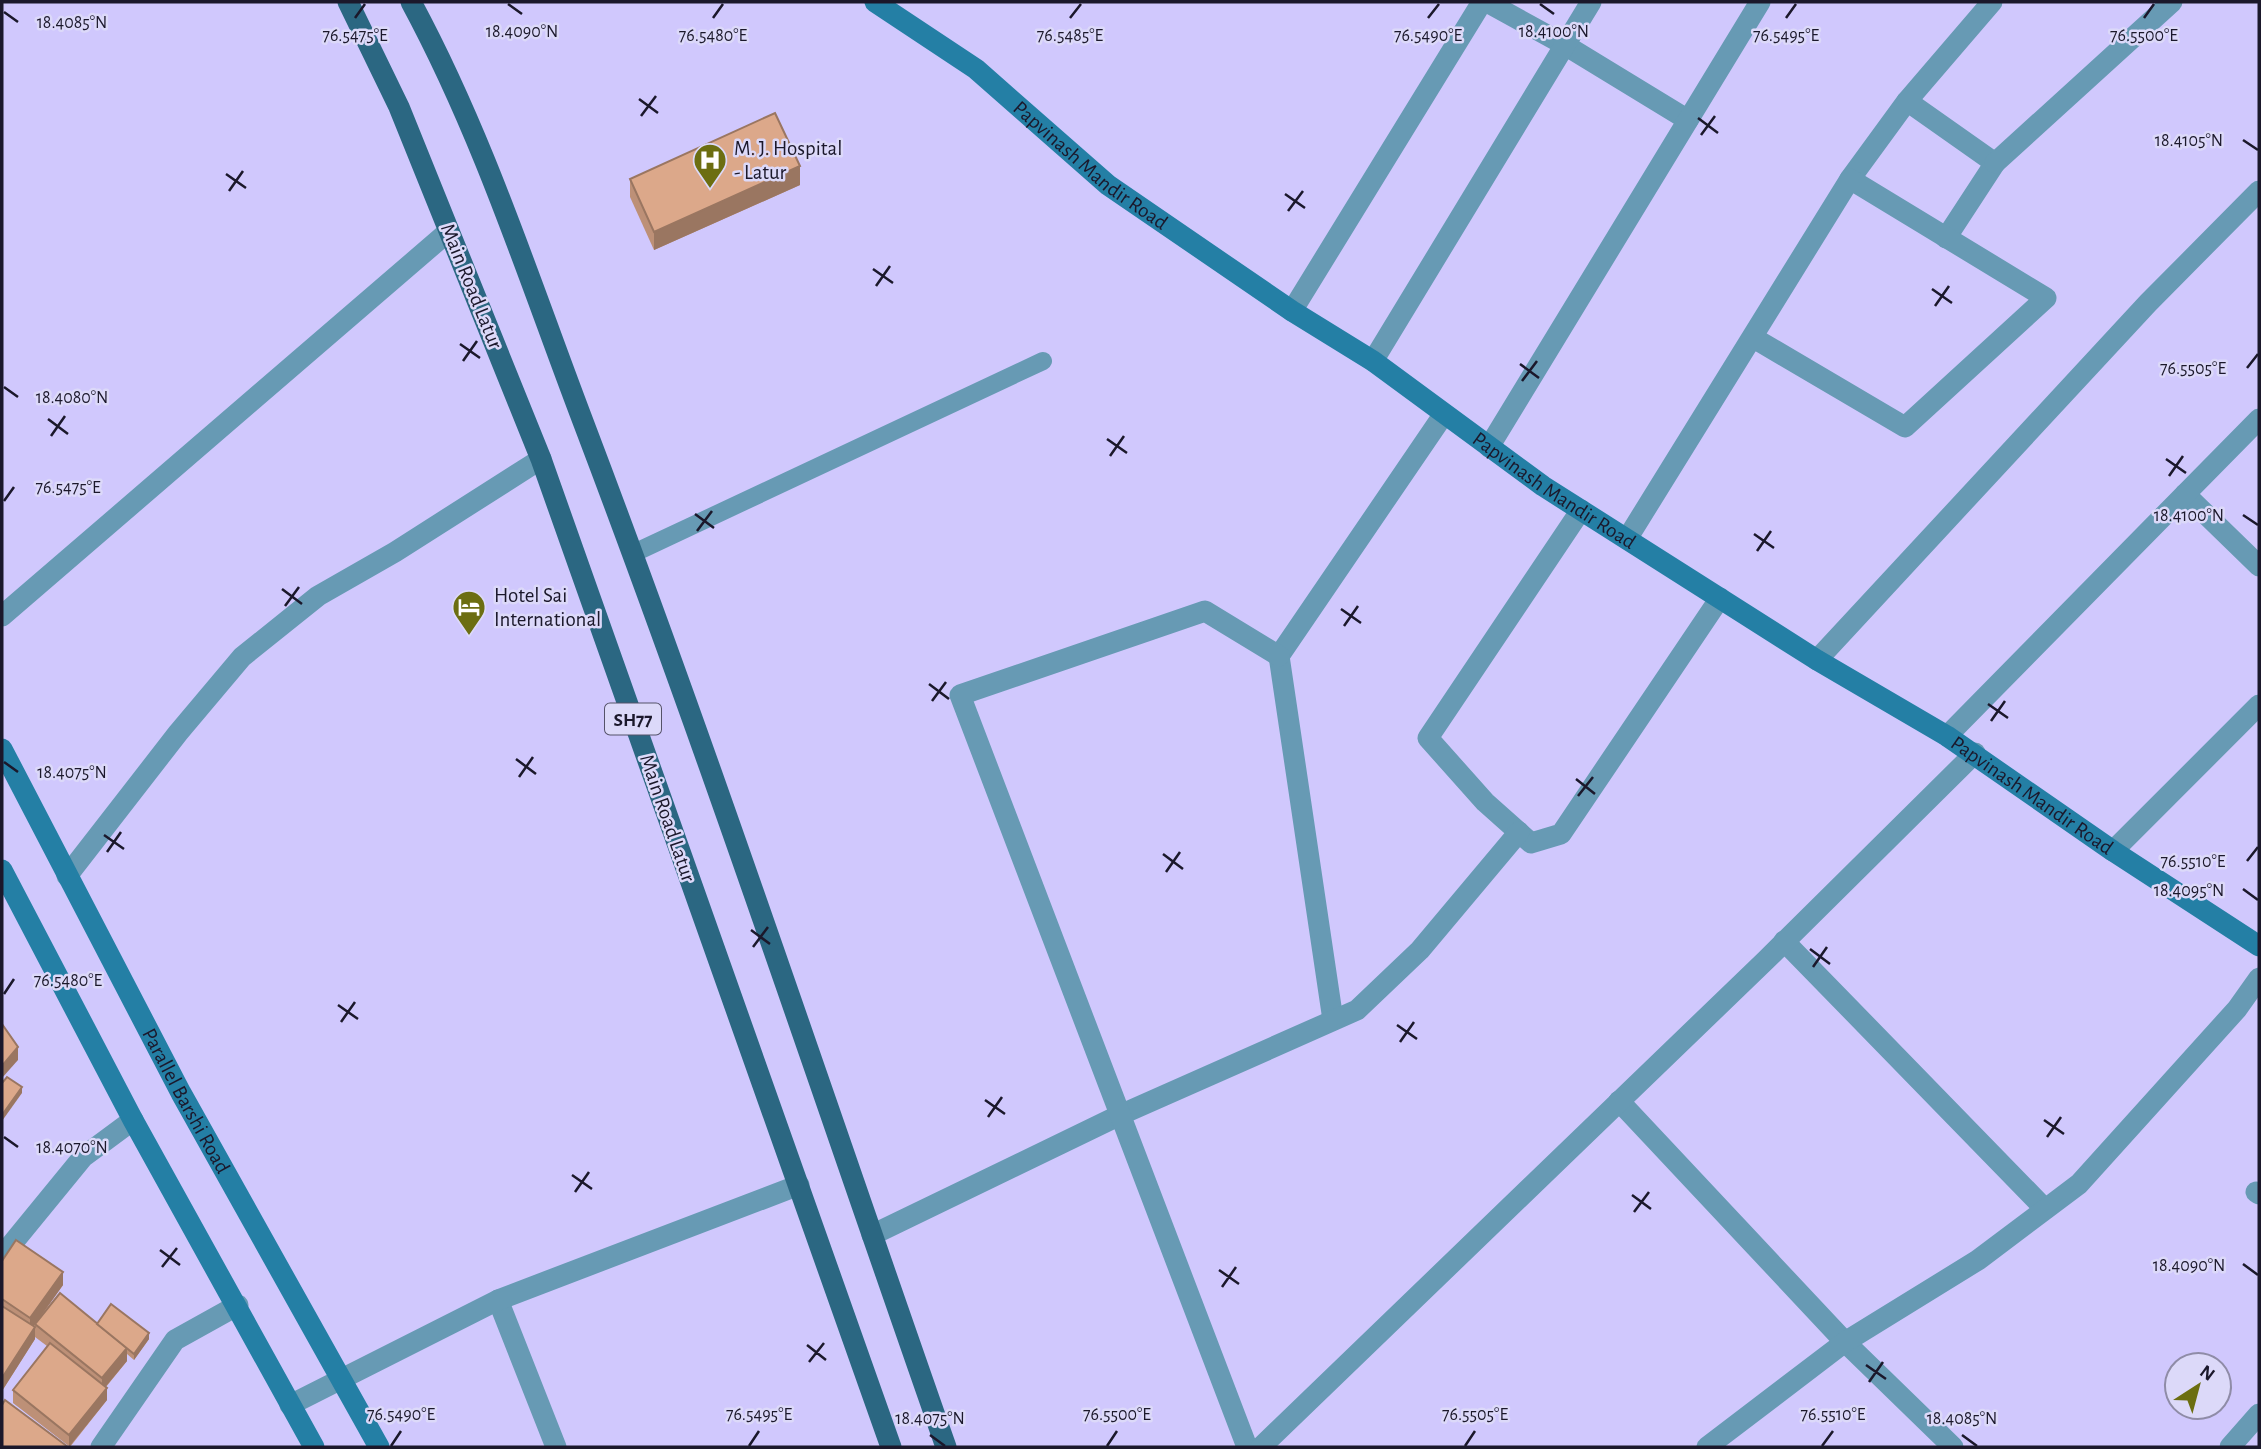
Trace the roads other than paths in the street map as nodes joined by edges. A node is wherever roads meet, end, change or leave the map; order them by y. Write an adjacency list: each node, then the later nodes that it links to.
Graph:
1 (348, 2): 15 (main road, Main Road Latur / SH77)
2 (411, 2): 28 (main road, SH77)
3 (875, 2): 17 (street, Papvinash Mandir Road)
4 (1484, 2): 9 (street); 17 (street)
5 (1591, 2): 9 (street)
6 (1760, 2): 11 (street)
7 (1992, 2): 10 (street)
8 (2172, 2): 12 (street)
9 (1566, 45): 11 (street); 20 (street)
10 (1907, 101): 12 (street); 13 (street)
11 (1688, 120): 23 (street)
12 (1995, 163): 16 (street)
13 (1850, 179): 16 (street); 18 (street)
14 (2259, 191): 33 (street)
15 (449, 231): 24 (main road, Main Road Latur / SH77); 31 (street)
16 (1946, 238): 18 (street)
17 (1292, 311): 20 (street, Papvinash Mandir Road)
18 (1752, 337): 27 (street)
19 (1043, 361): 28 (lane)
20 (1373, 361): 21 (street, Papvinash Mandir Road)
21 (1444, 414): 23 (street, Papvinash Mandir Road); 32 (street)
22 (2259, 419): 25 (street)
23 (1489, 447): 26 (street, Papvinash Mandir Road)
24 (541, 459): 41 (street); 49 (main road, Main Road Latur / SH77)
25 (2185, 494): 29 (street); 35 (street)
26 (1581, 510): 27 (street, Papvinash Mandir Road); 38 (street)
27 (1627, 539): 30 (street, Papvinash Mandir Road)
28 (634, 553): 51 (main road, SH77)
29 (2259, 566)
30 (1720, 598): 33 (street, Papvinash Mandir Road); 38 (street)
31 (2, 616)
32 (1279, 656): 45 (street); 47 (street)
33 (1816, 660): 35 (street, Papvinash Mandir Road)
34 (2259, 705): 39 (street)
35 (1947, 736): 37 (street, Papvinash Mandir Road)
36 (2, 749): 41 (street, Parallel Barshi Road)
37 (1975, 753): 39 (street, Papvinash Mandir Road); 42 (street)
38 (1519, 832): 45 (street)
39 (2113, 851): 43 (street, Papvinash Mandir Road)
40 (2, 870): 48 (street)
41 (67, 876): 56 (street, Parallel Barshi Road)
42 (1784, 941): 46 (street); 50 (street)
43 (2259, 946)
44 (2259, 978): 50 (street)
45 (1333, 1020): 47 (street)
46 (1619, 1101): 55 (street); 67 (street)
47 (1121, 1115): 51 (street); 66 (street)
48 (133, 1120): 52 (street); 54 (street)
49 (799, 1185): 53 (street); 64 (main road, Main Road Latur / SH77)
50 (2045, 1209): 55 (street)
51 (872, 1235): 65 (main road, SH77)
52 (2, 1256)
53 (498, 1300): 56 (street); 63 (street)
54 (238, 1305): 57 (street); 60 (street)
55 (1845, 1342): 68 (street); 69 (street)
56 (340, 1380): 57 (street); 62 (street, Parallel Barshi Road)
57 (290, 1405): 61 (street)
58 (2259, 1414): 59 (street)
59 (2233, 1446)
60 (101, 1447)
61 (314, 1447)
62 (379, 1447)
63 (556, 1447)
64 (891, 1447)
65 (946, 1447)
66 (1247, 1447)
67 (1261, 1447)
68 (1707, 1447)
69 (1953, 1447)

